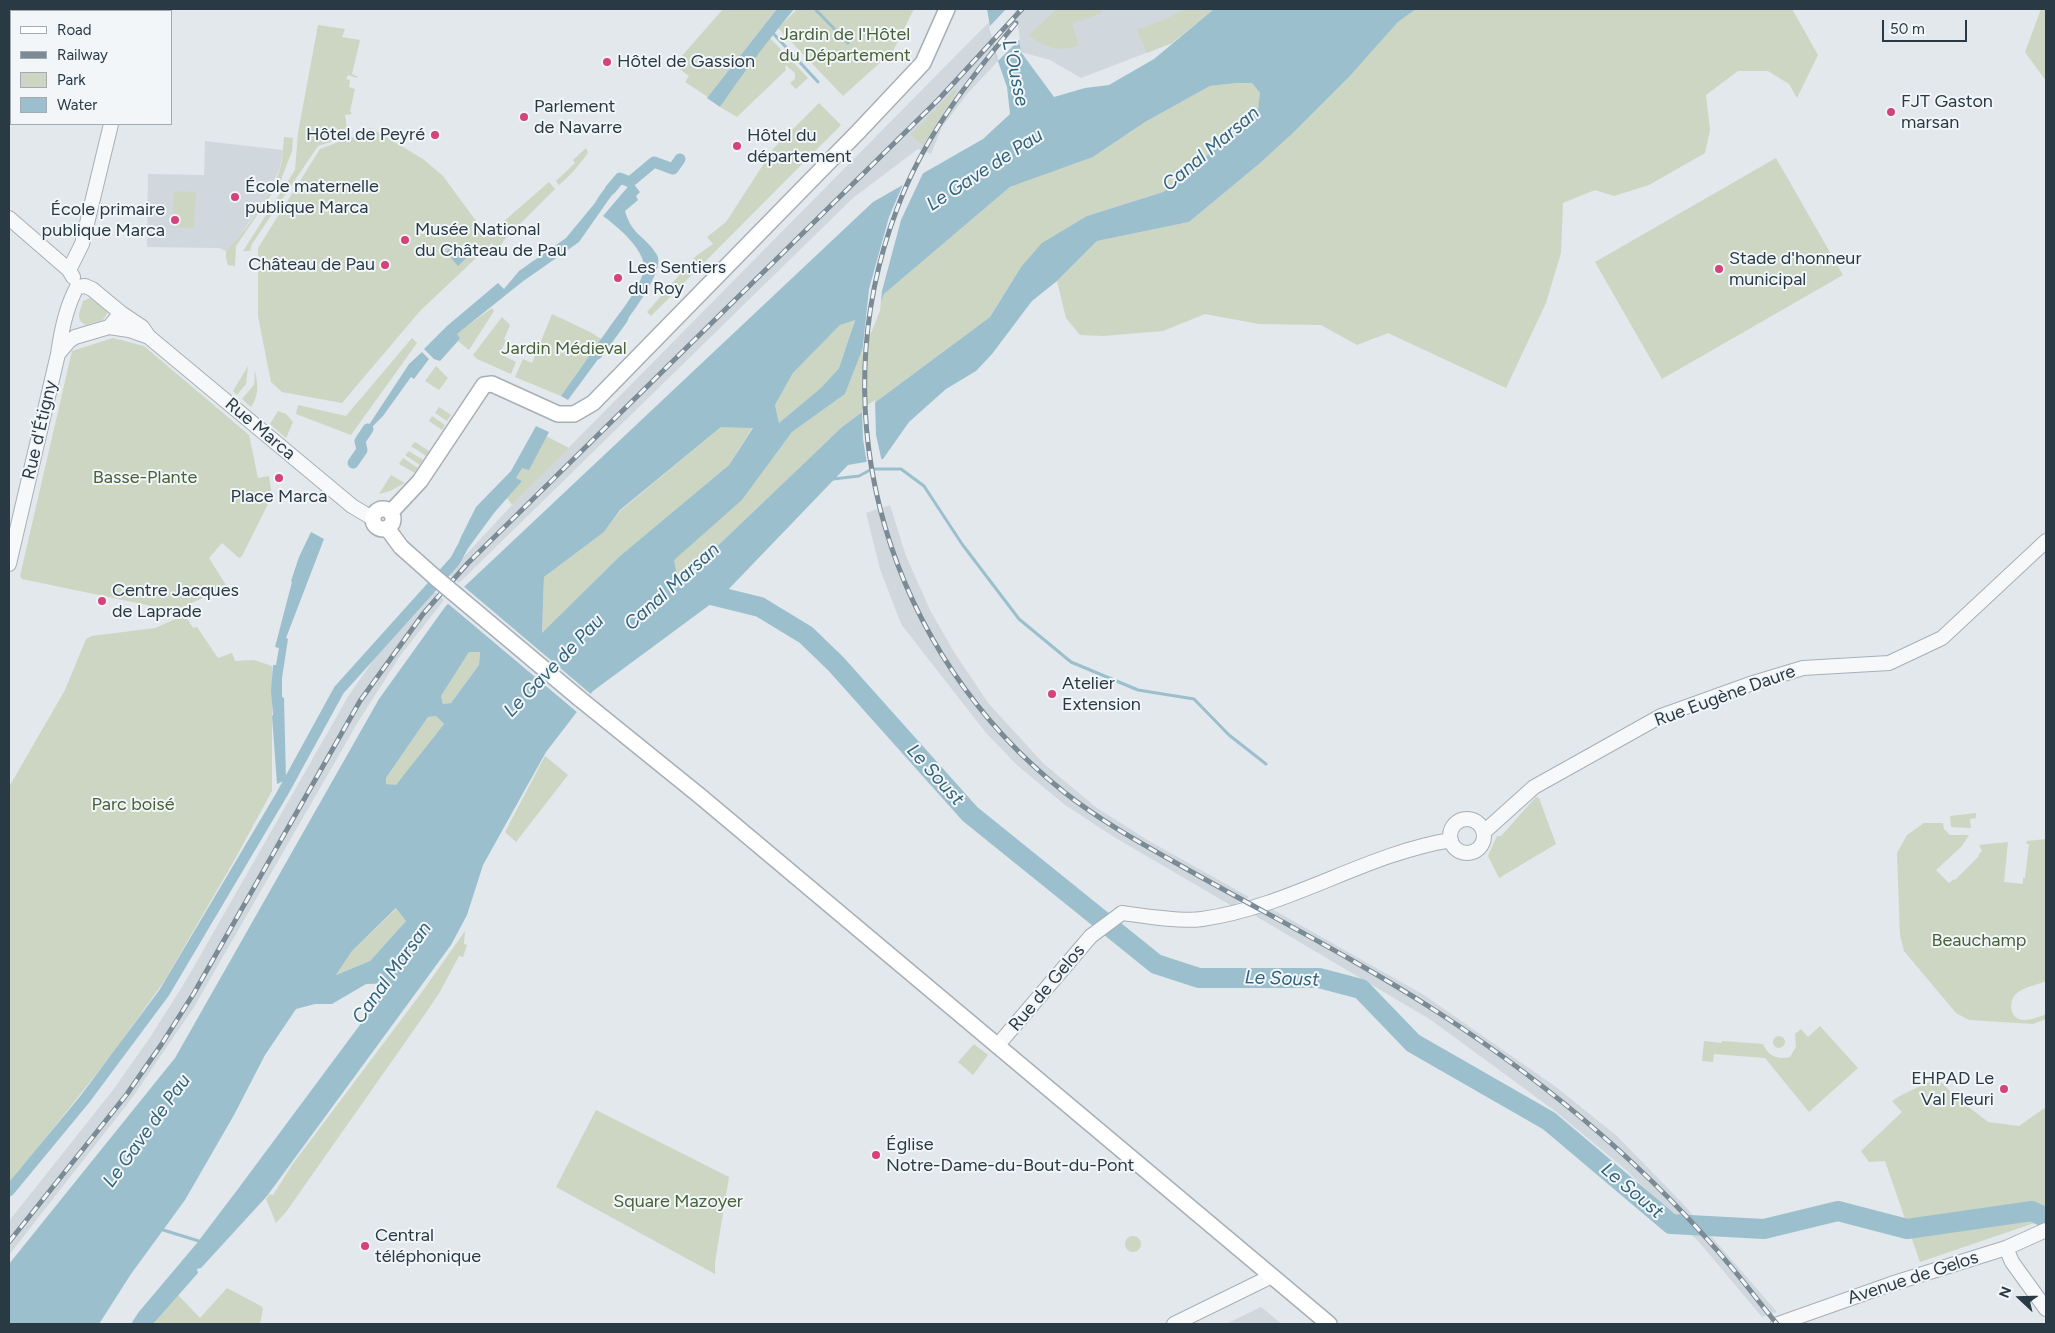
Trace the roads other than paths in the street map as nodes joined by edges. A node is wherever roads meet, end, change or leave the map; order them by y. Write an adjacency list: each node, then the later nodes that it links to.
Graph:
1 (947, 9): 12 (main road)
2 (111, 125): 4 (street)
3 (9, 218): 4 (street)
4 (69, 270): 5 (street)
5 (77, 287): 6 (street); 7 (street)
6 (121, 313): 8 (street); 10 (street, Rue Marca)
7 (67, 316): 9 (street); 11 (street, Rue d'Étigny)
8 (109, 327): 9 (street); 10 (street, Rue Marca)
9 (83, 334): 11 (street)
10 (149, 338): 13 (street, Rue Marca)
11 (58, 354): 16 (street, Rue d'Étigny)
12 (391, 512): 13 (main road); 14 (main road)
13 (372, 518): 14 (main road)
14 (387, 528): 19 (main road, bridge)
15 (2046, 541): 17 (street, Rue Eugène Daure)
16 (9, 564)
17 (1484, 832): 18 (street); 18 (street)
18 (1451, 840): 19 (street, Rue de Gelos)
19 (998, 1046): 22 (main road)
20 (2046, 1230): 21 (street, Avenue de Gelos)
21 (2006, 1248): 23 (street); 26 (street, Avenue de Gelos)
22 (1272, 1276): 24 (street); 25 (main road)
23 (2046, 1309)
24 (1174, 1324)
25 (1329, 1324)
26 (1778, 1324)

